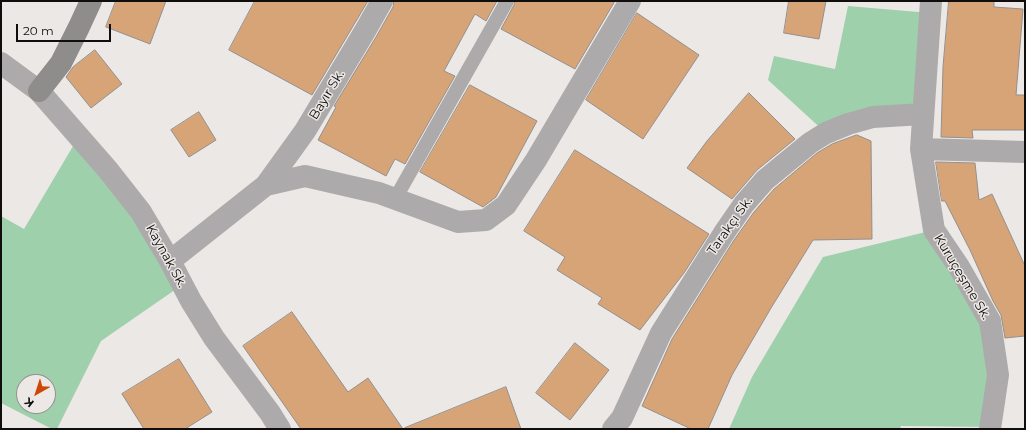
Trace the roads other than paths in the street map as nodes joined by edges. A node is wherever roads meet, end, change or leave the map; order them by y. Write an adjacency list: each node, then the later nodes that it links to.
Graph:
1 (90, 1): 7 (street)
2 (382, 1): 11 (street, Bayır Sk.)
3 (507, 1): 12 (lane)
4 (630, 1): 12 (street)
5 (931, 1): 8 (street, Kuruçeşme Sk.)
6 (1, 63): 7 (street, Kaynak Sk.)
7 (39, 91): 13 (street, Kaynak Sk.)
8 (923, 114): 9 (street, Kuruçeşme Sk.); 15 (street, Tarakçı Sk.)
9 (921, 149): 10 (street); 16 (street, Kuruçeşme Sk.)
10 (1025, 152)
11 (266, 185): 12 (street); 13 (street)
12 (394, 199)
13 (170, 261): 14 (street, Kaynak Sk.)
14 (280, 429)
15 (613, 429)
16 (990, 429)

